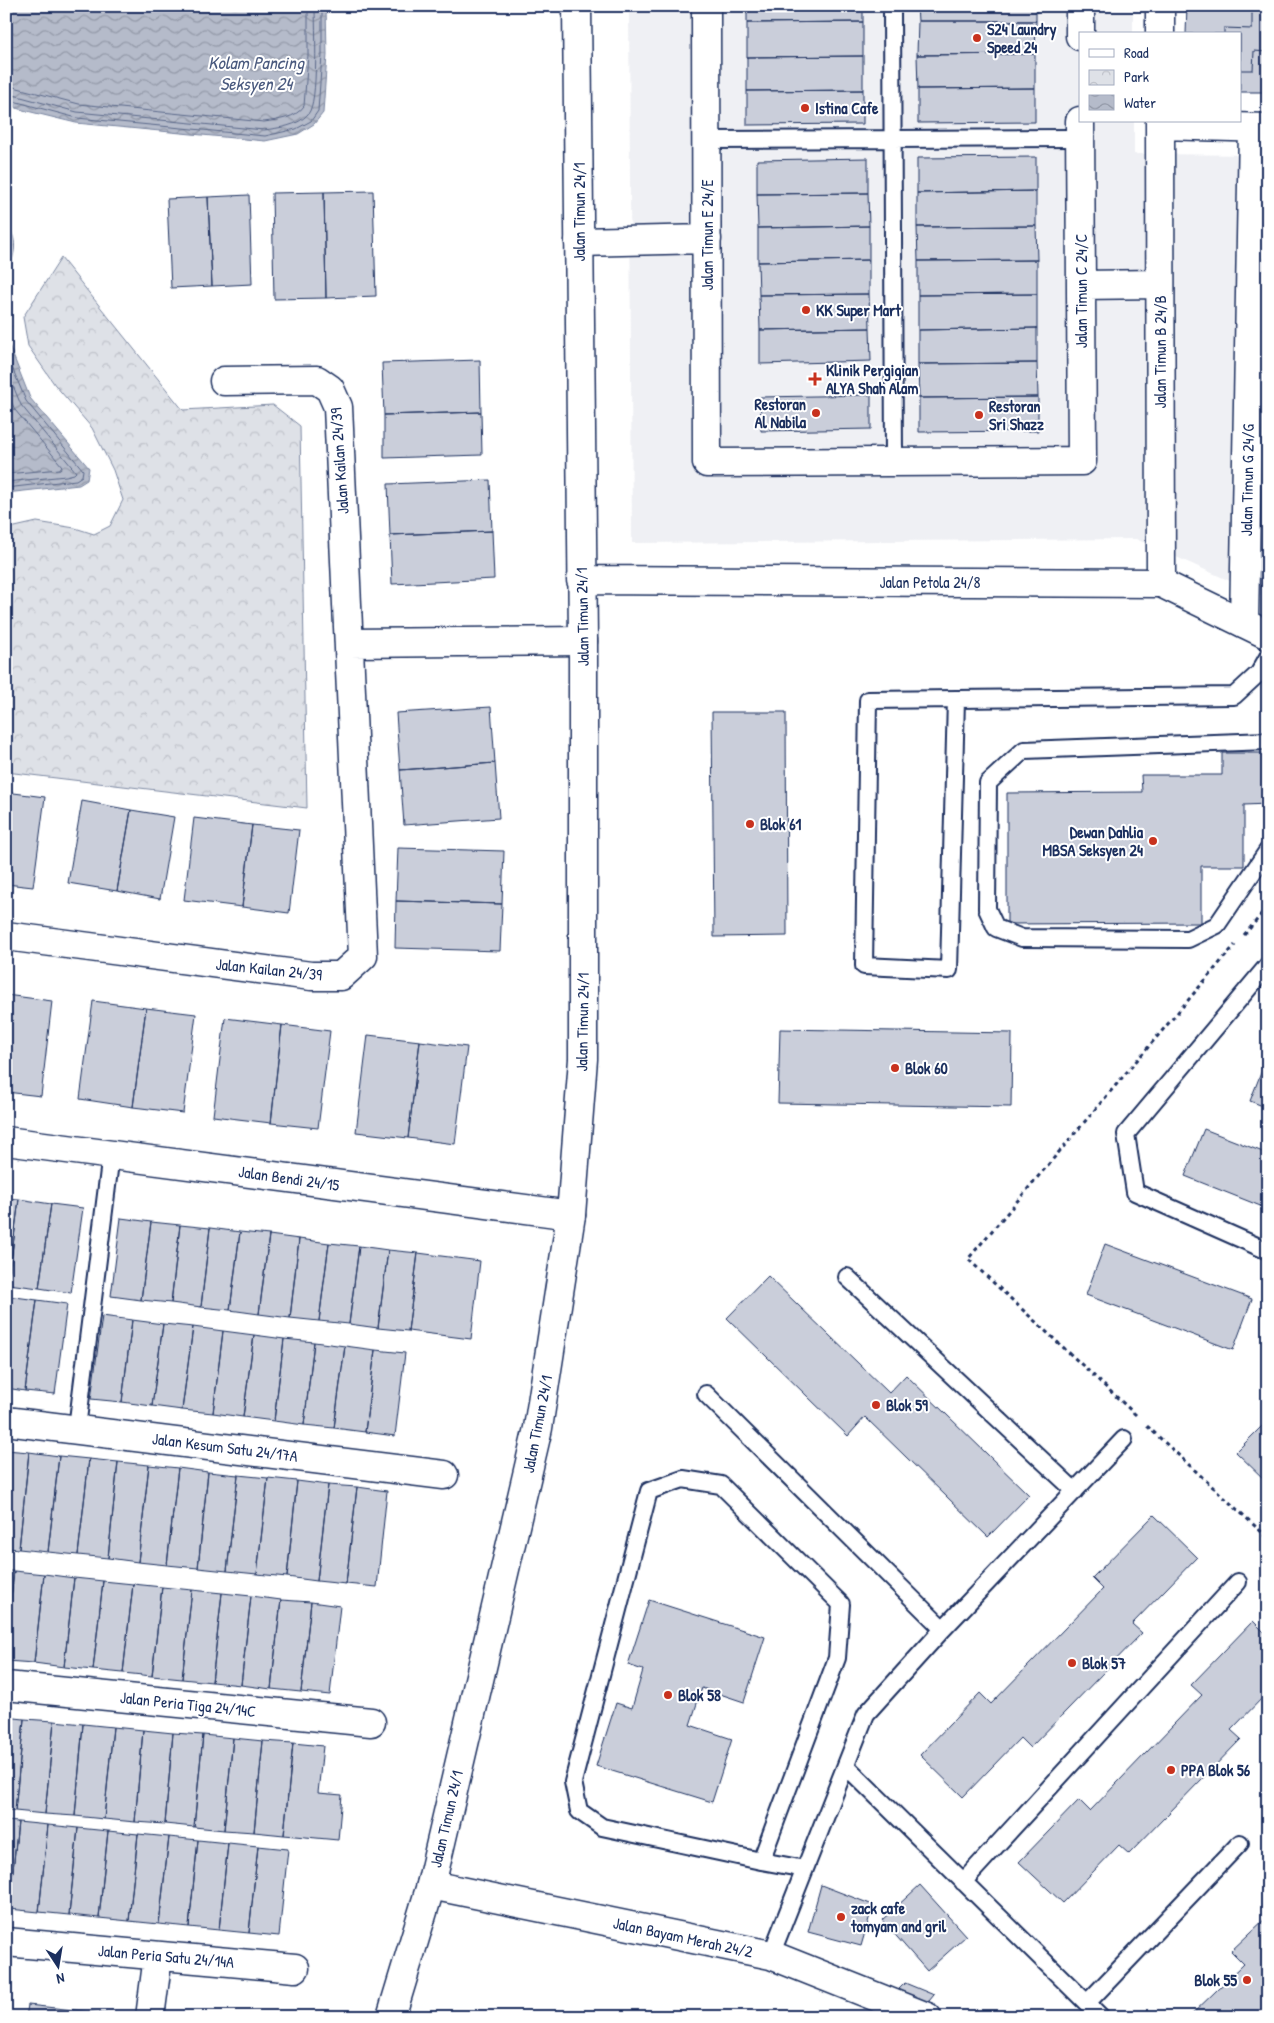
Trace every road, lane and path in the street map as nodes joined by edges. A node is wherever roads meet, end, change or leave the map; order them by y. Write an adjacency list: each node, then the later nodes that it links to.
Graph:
1 (577, 6): 14 (street, Jalan Timun 24/1)
2 (706, 6): 12 (street, Jalan Timun E 24/E)
3 (892, 6): 11 (lane)
4 (1080, 6): 6 (street)
5 (1160, 6): 7 (street)
6 (1080, 32)
7 (1160, 32)
8 (1160, 123): 9 (street); 15 (street, Jalan Timun B 24/B)
9 (1260, 128): 21 (street, Jalan Timun G 24/G)
10 (1080, 130): 11 (lane); 16 (street, Jalan Timun C 24/C)
11 (893, 139): 12 (lane); 18 (lane)
12 (706, 140): 13 (street, Jalan Timun E 24/E)
13 (707, 239): 14 (street); 18 (street, Jalan Timun E 24/E)
14 (579, 242): 19 (street, Jalan Timun 24/1)
15 (1160, 284): 16 (street); 20 (street, Jalan Timun B 24/B)
16 (1081, 285): 18 (street, Jalan Timun C 24/C)
17 (224, 381): 23 (street, Jalan Kailan 24/39)
18 (894, 462)
19 (581, 580): 20 (street, Jalan Petola 24/8); 22 (street, Jalan Timun 24/1)
20 (1161, 583): 21 (street, Jalan Petola 24/8)
21 (1256, 629)
22 (583, 641): 23 (street); 36 (street, Jalan Timun 24/1)
23 (349, 643): 29 (street, Jalan Kailan 24/39)
24 (1268, 657): 25 (lane)
25 (956, 699): 25 (lane)
26 (1268, 741): 27 (lane)
27 (1268, 850)
28 (1268, 907): 30 (path)
29 (6, 936)
30 (1242, 937)
31 (1236, 944): 40 (path)
32 (1268, 965): 33 (lane)
33 (1262, 982): 37 (lane)
34 (6, 1141): 35 (street, Jalan Bendi 24/15)
35 (111, 1154): 36 (street, Jalan Bendi 24/15); 43 (lane)
36 (571, 1215): 57 (street, Jalan Timun 24/1)
37 (1268, 1251)
38 (847, 1277): 46 (lane)
39 (706, 1394): 49 (lane)
40 (1136, 1416)
41 (6, 1421): 43 (street, Jalan Kesum Satu 24/17A)
42 (1143, 1422): 47 (path)
43 (76, 1428): 45 (street, Jalan Kesum Satu 24/17A)
44 (1124, 1440): 46 (lane)
45 (444, 1475)
46 (1074, 1491): 49 (lane)
47 (1268, 1538)
48 (1238, 1582): 56 (lane)
49 (943, 1629): 52 (lane)
50 (6, 1686): 51 (street, Jalan Peria Tiga 24/14C)
51 (371, 1722)
52 (846, 1766): 55 (lane); 56 (lane)
53 (1240, 1843): 62 (lane)
54 (761, 1861): 54 (lane); 55 (lane)
55 (805, 1869): 59 (lane)
56 (963, 1882): 62 (lane)
57 (431, 1885): 59 (street, Jalan Bayam Merah 24/2); 64 (street, Jalan Timun 24/1)
58 (6, 1942): 60 (street, Jalan Peria Satu 24/14A)
59 (771, 1955): 65 (street, Jalan Bayam Merah 24/2)
60 (158, 1956): 61 (street, Jalan Peria Satu 24/14A); 63 (street)
61 (295, 1968)
62 (1087, 2003): 66 (lane)
63 (150, 2017)
64 (390, 2017)
65 (927, 2017)
66 (1101, 2017)

